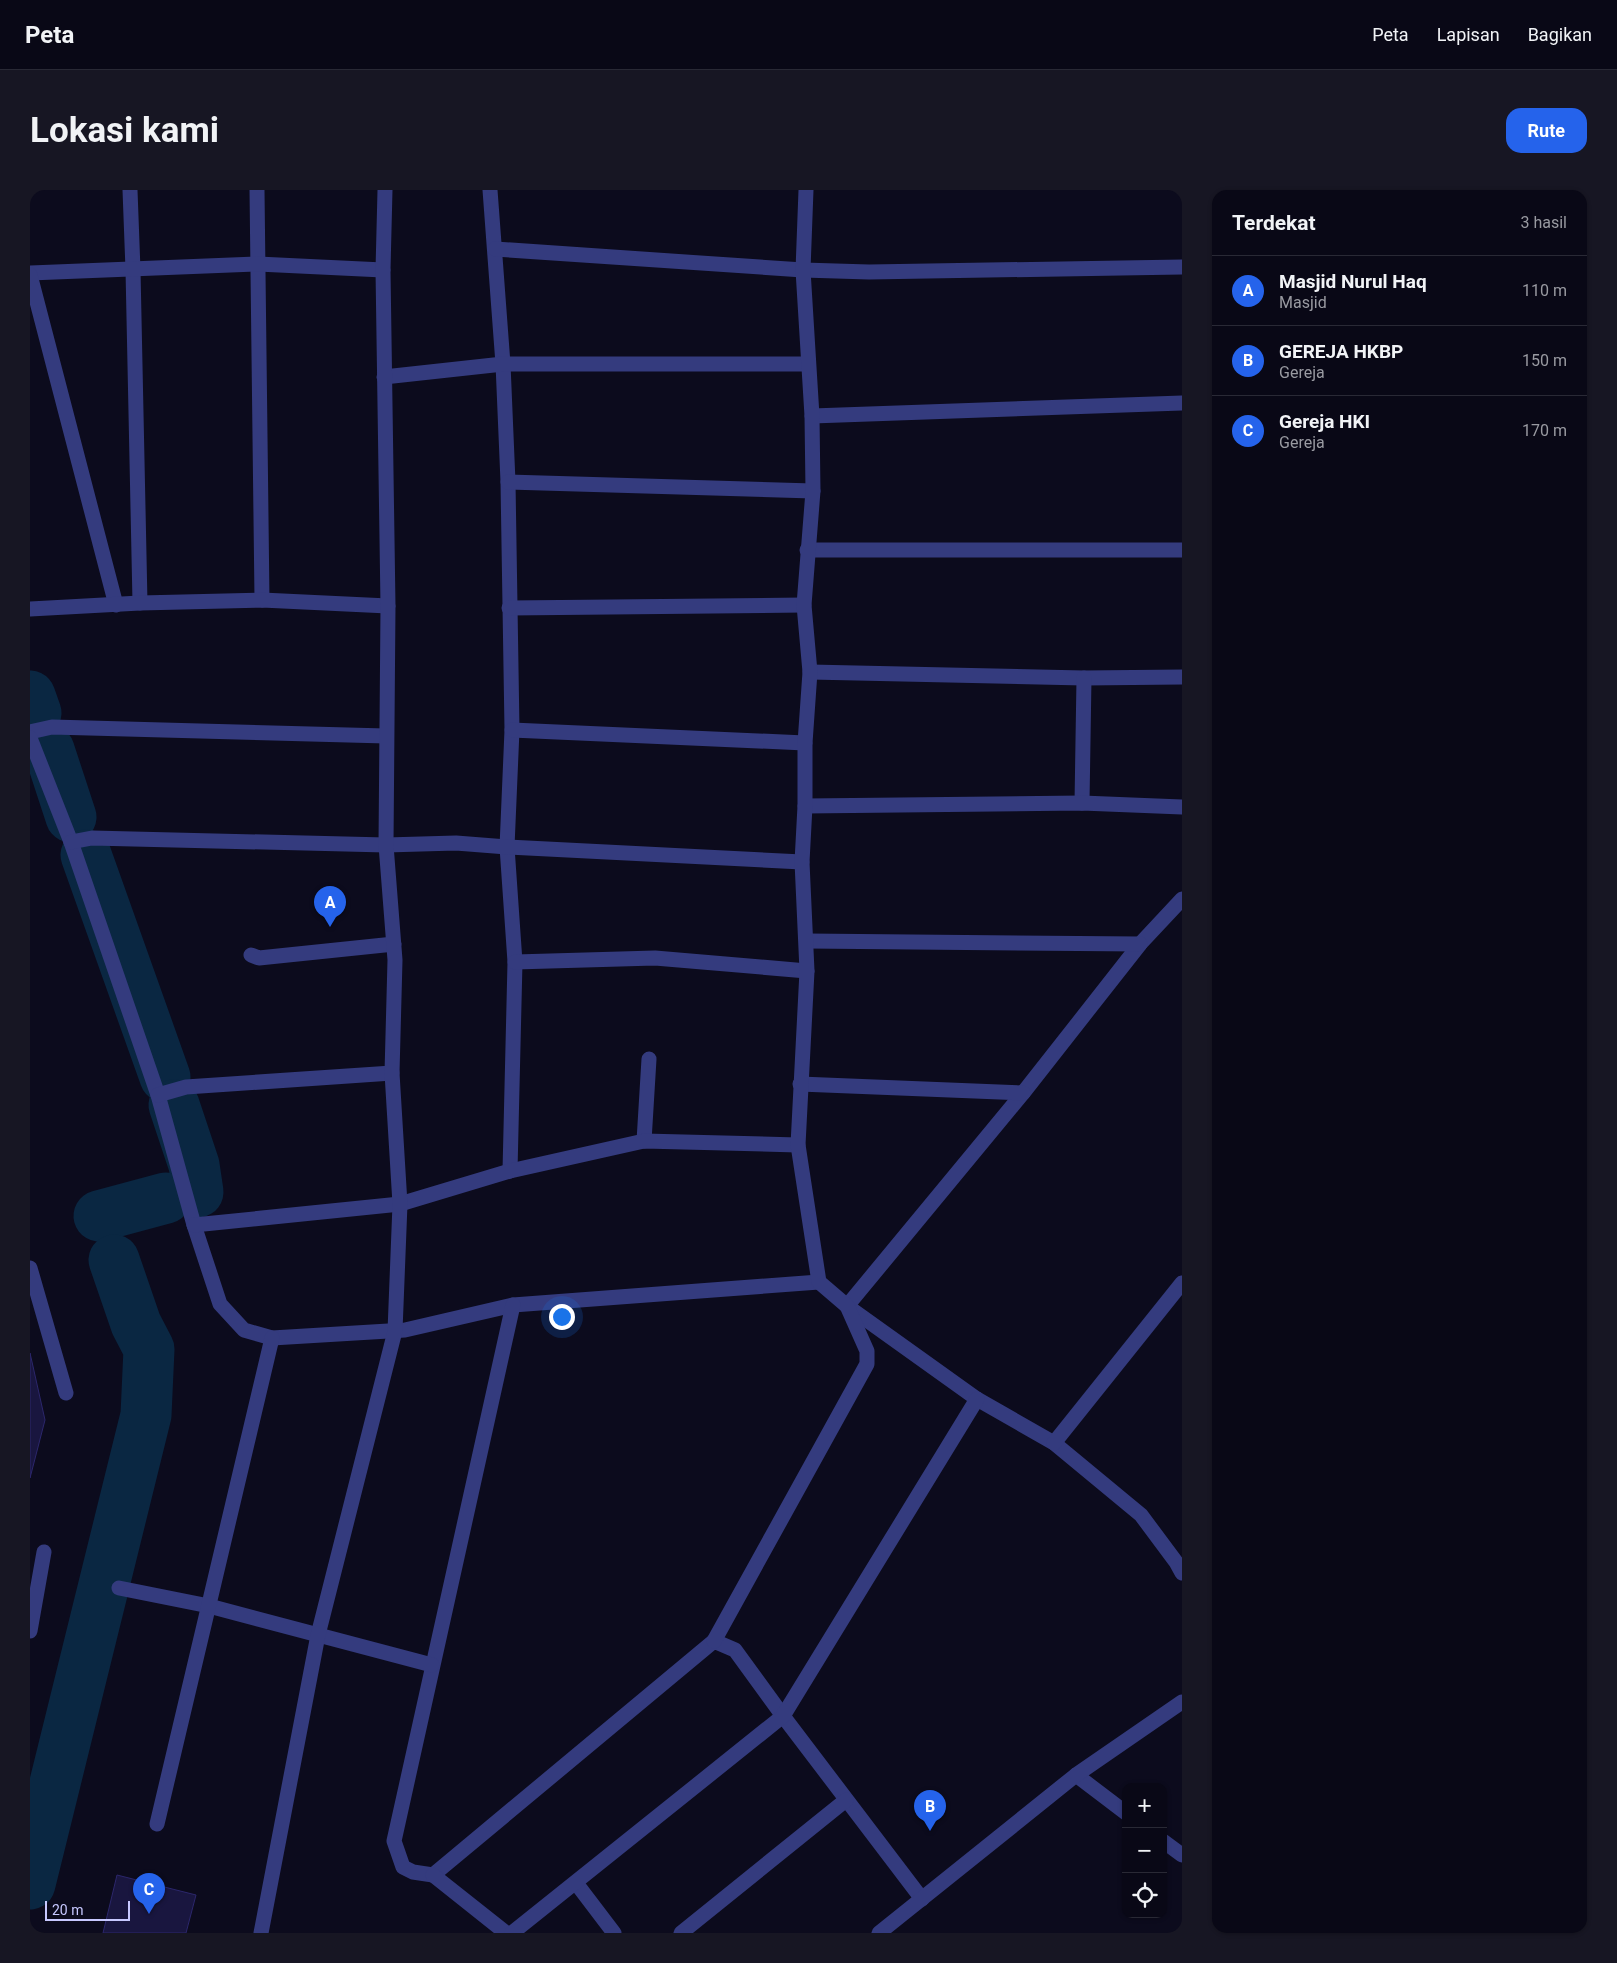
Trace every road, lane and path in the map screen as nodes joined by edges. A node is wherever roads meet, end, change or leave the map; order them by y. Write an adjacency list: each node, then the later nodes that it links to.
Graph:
1 (130, 190): 9 (street)
2 (257, 190): 7 (street)
3 (385, 190): 10 (street)
4 (490, 190): 6 (street)
5 (806, 190): 11 (street)
6 (495, 250): 11 (street); 13 (street)
7 (258, 264): 9 (street); 10 (street); 22 (street)
8 (1182, 266): 11 (street)
9 (133, 270): 12 (street); 23 (street)
10 (383, 270): 15 (street)
11 (803, 270): 14 (street)
12 (30, 274): 24 (street)
13 (503, 364): 14 (street); 15 (street); 18 (street)
14 (808, 364): 17 (street)
15 (384, 377): 26 (street)
16 (1182, 403): 17 (street)
17 (812, 416): 19 (street)
18 (508, 482): 19 (street); 27 (street)
19 (813, 491): 20 (street)
20 (807, 550): 21 (street); 25 (street)
21 (1182, 550)
22 (262, 600): 23 (street); 26 (street)
23 (140, 603): 24 (street)
24 (116, 605): 28 (street)
25 (804, 605): 27 (street); 29 (street)
26 (388, 606): 34 (street)
27 (509, 608): 32 (street)
28 (30, 609)
29 (810, 672): 31 (street); 36 (street)
30 (1182, 677): 31 (street)
31 (1084, 678): 37 (street)
32 (512, 730): 36 (street); 42 (street)
33 (30, 732): 34 (street)
34 (386, 736): 41 (street)
35 (30, 738): 40 (street)
36 (805, 743): 38 (street)
37 (1082, 803): 38 (street); 39 (street)
38 (805, 806): 43 (street)
39 (1182, 807)
40 (71, 842): 41 (street); 55 (street)
41 (386, 845): 42 (street); 46 (street)
42 (507, 847): 43 (street); 49 (street)
43 (802, 862): 45 (street)
44 (1182, 900): 47 (street)
45 (806, 941): 47 (street); 50 (street)
46 (394, 944): 48 (street); 52 (street)
47 (1140, 944): 54 (street)
48 (251, 955)
49 (515, 962): 50 (street); 58 (street)
50 (806, 971): 53 (street)
51 (649, 1059): 56 (street)
52 (392, 1072): 55 (street); 59 (street)
53 (800, 1084): 54 (street); 57 (street)
54 (1022, 1093): 65 (street)
55 (158, 1094): 60 (street)
56 (644, 1141): 57 (street); 58 (street)
57 (798, 1145): 62 (street)
58 (510, 1170): 59 (street)
59 (400, 1204): 60 (street); 66 (street)
60 (194, 1225): 67 (street)
61 (30, 1268): 68 (street)
62 (819, 1282): 64 (street); 65 (street)
63 (1182, 1283): 70 (street)
64 (513, 1305): 66 (street); 78 (street)
65 (847, 1306): 69 (street); 77 (street)
66 (395, 1331): 67 (street); 76 (street)
67 (272, 1338): 74 (street)
68 (66, 1393)
69 (977, 1400): 70 (street); 80 (street)
70 (1054, 1443): 72 (street)
71 (44, 1552): 75 (street)
72 (1182, 1573)
73 (118, 1588): 74 (street)
74 (208, 1606): 76 (street); 84 (street)
75 (30, 1631)
76 (318, 1635): 78 (street); 90 (street)
77 (714, 1641): 80 (street); 87 (street)
78 (432, 1665): 87 (street)
79 (1180, 1706): 81 (street)
80 (783, 1716): 82 (street); 88 (street)
81 (1076, 1776): 83 (street); 89 (street)
82 (846, 1800): 89 (street); 94 (street)
83 (1122, 1810)
84 (157, 1824)
85 (1167, 1844): 86 (street)
86 (1182, 1855)
87 (433, 1875): 91 (street)
88 (576, 1882): 92 (street); 93 (street)
89 (922, 1899): 95 (street)
90 (261, 1933)
91 (506, 1933)
92 (512, 1933)
93 (614, 1933)
94 (681, 1933)
95 (879, 1933)

